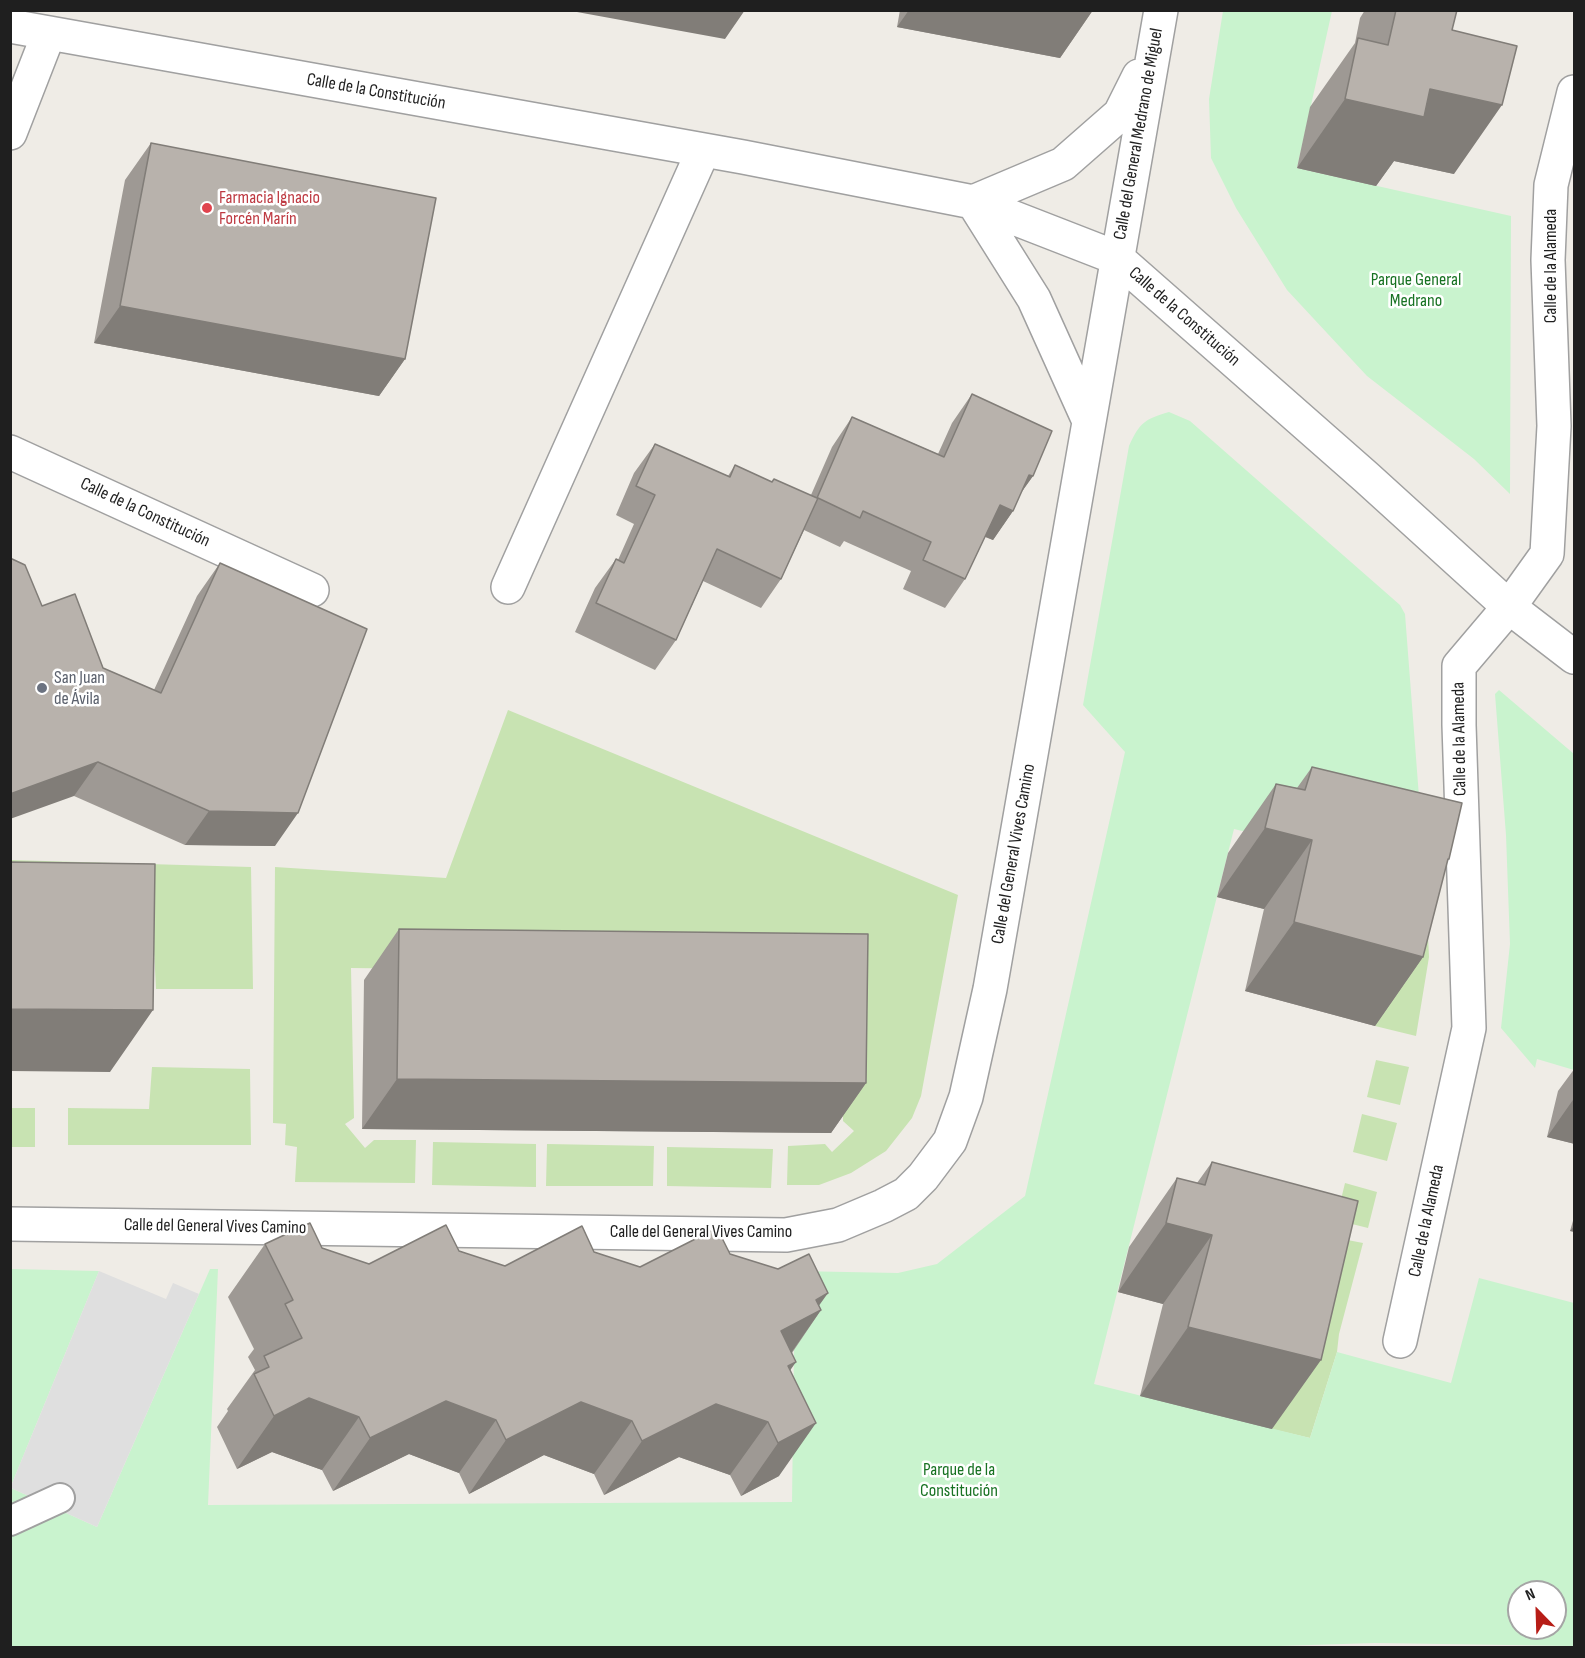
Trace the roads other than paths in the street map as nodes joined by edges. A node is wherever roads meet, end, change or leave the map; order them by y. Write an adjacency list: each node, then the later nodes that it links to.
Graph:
1 (1161, 10): 4 (street, Calle del General Medrano de Miguel)
2 (10, 26): 3 (street, Calle de la Constitución)
3 (49, 33): 6 (street); 7 (street, Calle de la Constitución)
4 (1155, 42): 8 (street); 9 (street, Calle del General Medrano de Miguel)
5 (1575, 92): 14 (street, Calle de la Alameda)
6 (10, 133)
7 (704, 151): 8 (street, Calle de la Constitución); 12 (street)
8 (973, 202): 9 (street, Calle de la Constitución); 10 (street)
9 (1117, 258): 10 (street, Calle del General Vives Camino); 14 (street, Calle de la Constitución)
10 (1089, 421): 16 (street, Calle del General Vives Camino)
11 (10, 452): 13 (street, Calle de la Constitución)
12 (508, 587)
13 (312, 590)
14 (1509, 607): 15 (street, Calle de la Constitución); 17 (street, Calle de la Alameda)
15 (1575, 657)
16 (10, 1224)
17 (1400, 1341)
18 (60, 1498): 19 (lane)
19 (10, 1521)

